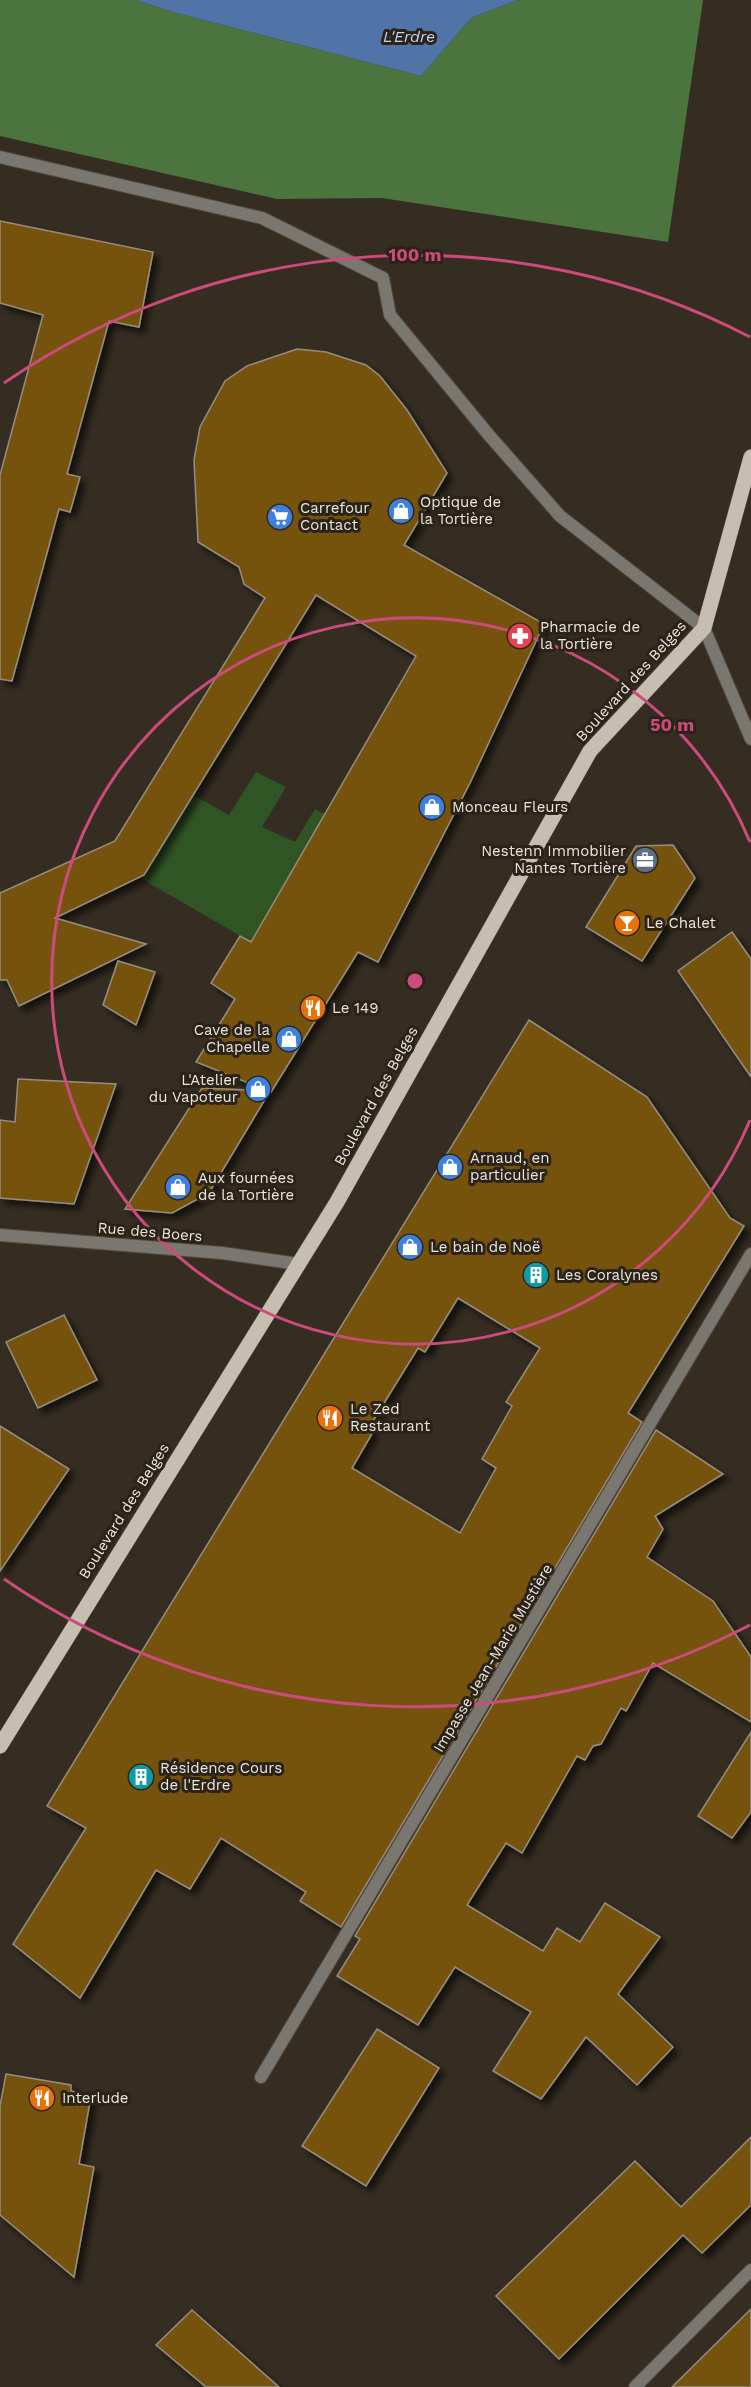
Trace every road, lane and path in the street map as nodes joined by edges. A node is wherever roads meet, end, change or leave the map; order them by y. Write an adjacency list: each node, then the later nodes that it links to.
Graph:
1 (0, 157): 3 (street)
2 (751, 457): 3 (main road, Boulevard des Belges)
3 (704, 628): 4 (street); 7 (main road, Boulevard des Belges)
4 (751, 739)
5 (0, 1235): 7 (street, Rue des Boers)
6 (751, 1254): 9 (street, Impasse Jean-Marie Mustière)
7 (298, 1264): 8 (main road, Boulevard des Belges)
8 (0, 1746)
9 (261, 2077)
10 (751, 2270): 11 (street)
11 (635, 2387)

